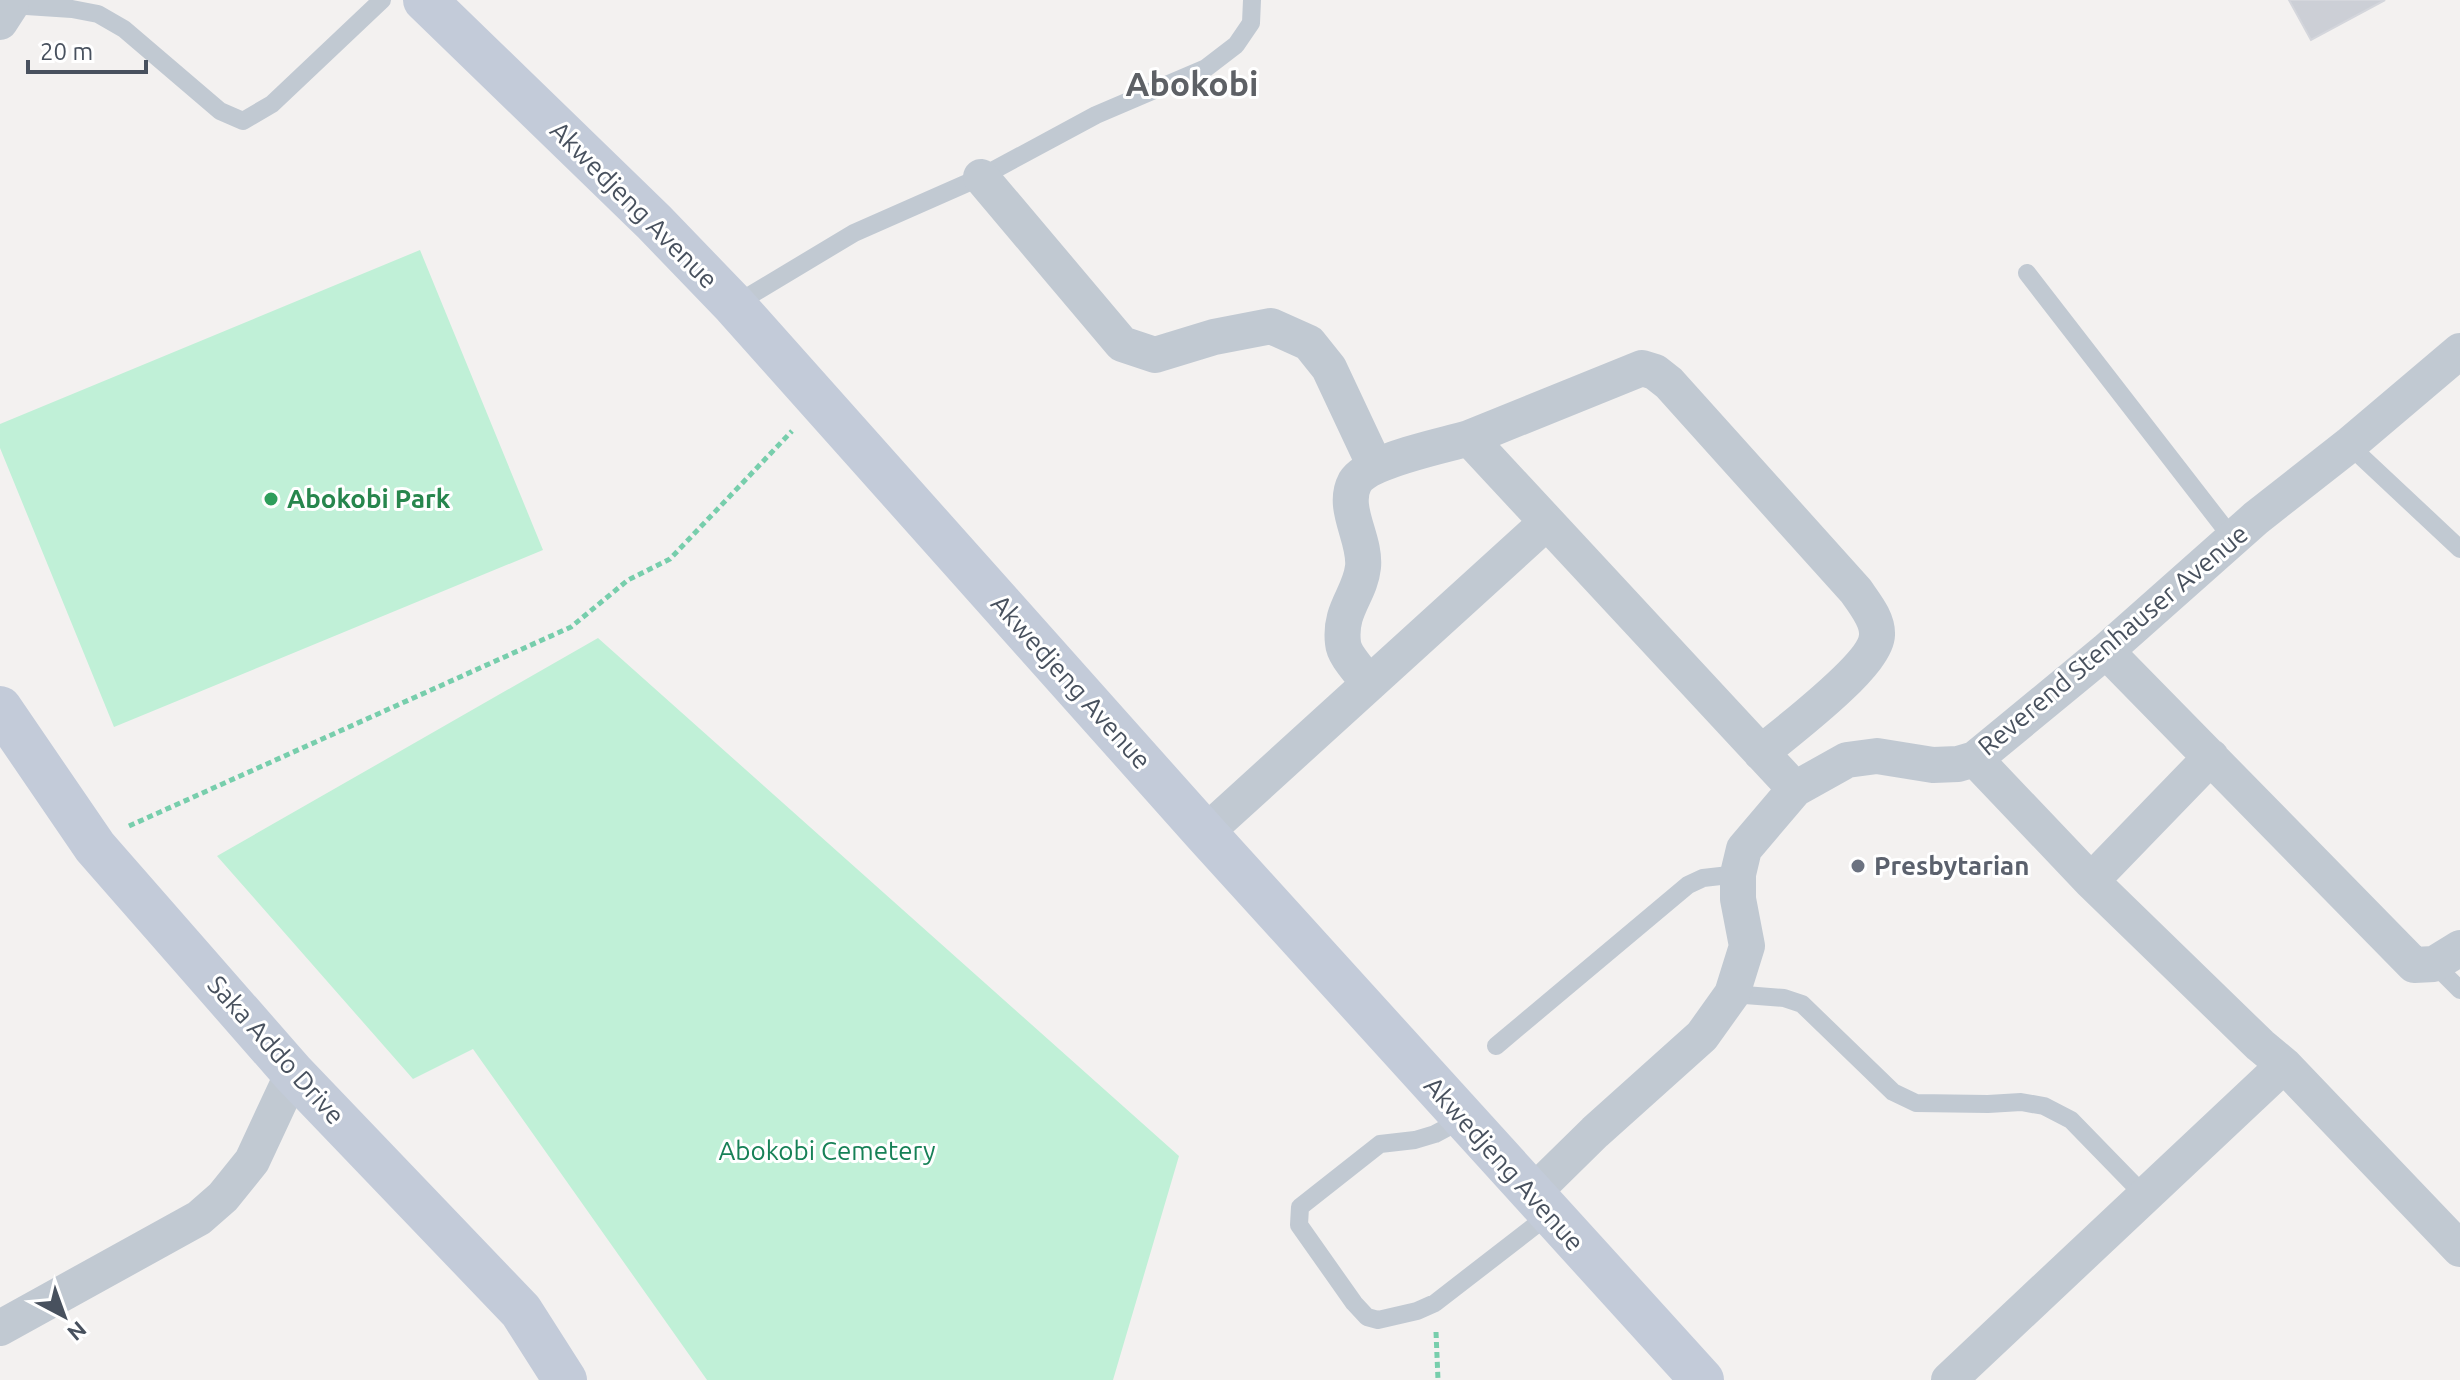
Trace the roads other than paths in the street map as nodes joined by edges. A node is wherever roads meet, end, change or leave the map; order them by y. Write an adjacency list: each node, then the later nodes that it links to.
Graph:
1 (382, 0): 4 (lane)
2 (425, 0): 7 (street, Akwedjeng Avenue)
3 (1252, 0): 5 (lane)
4 (7, 9)
5 (981, 177): 7 (lane); 11 (street)
6 (2027, 273): 13 (lane)
7 (734, 305): 22 (street, Akwedjeng Avenue)
8 (2460, 351): 10 (street, Reverend Stenhauser Avenue)
9 (1469, 438): 11 (street); 12 (street); 18 (street)
10 (2349, 445): 13 (street, Reverend Stenhauser Avenue); 14 (lane)
11 (1375, 466): 16 (street)
12 (1547, 522): 16 (street); 18 (street)
13 (2233, 539): 15 (street, Reverend Stenhauser Avenue)
14 (2460, 549)
15 (2106, 651): 19 (street); 20 (street, Reverend Stenhauser Avenue)
16 (1369, 684): 22 (street)
17 (0, 708): 30 (street, Saka Addo Drive)
18 (1761, 753): 21 (street)
19 (2211, 757): 24 (street); 25 (street)
20 (1975, 759): 21 (street, Reverend Stenhauser Avenue); 24 (street)
21 (1795, 789): 23 (street, Reverend Stenhauser Avenue)
22 (1205, 833): 31 (street, Akwedjeng Avenue)
23 (1738, 874): 27 (street, Reverend Stenhauser Avenue); 28 (lane)
24 (2091, 881): 29 (street)
25 (2447, 956): 26 (lane)
26 (2460, 990)
27 (1732, 994): 32 (lane); 33 (street, Reverend Stenhauser Avenue)
28 (1496, 1046)
29 (2284, 1065): 32 (street); 34 (street)
30 (293, 1073): 35 (street); 36 (street, Saka Addo Drive)
31 (1463, 1119): 33 (street, Akwedjeng Avenue); 33 (lane)
32 (2144, 1195): 38 (street)
33 (1541, 1204): 37 (street, Akwedjeng Avenue)
34 (2460, 1249)
35 (0, 1328)
36 (565, 1380)
37 (1702, 1380)
38 (1949, 1380)

